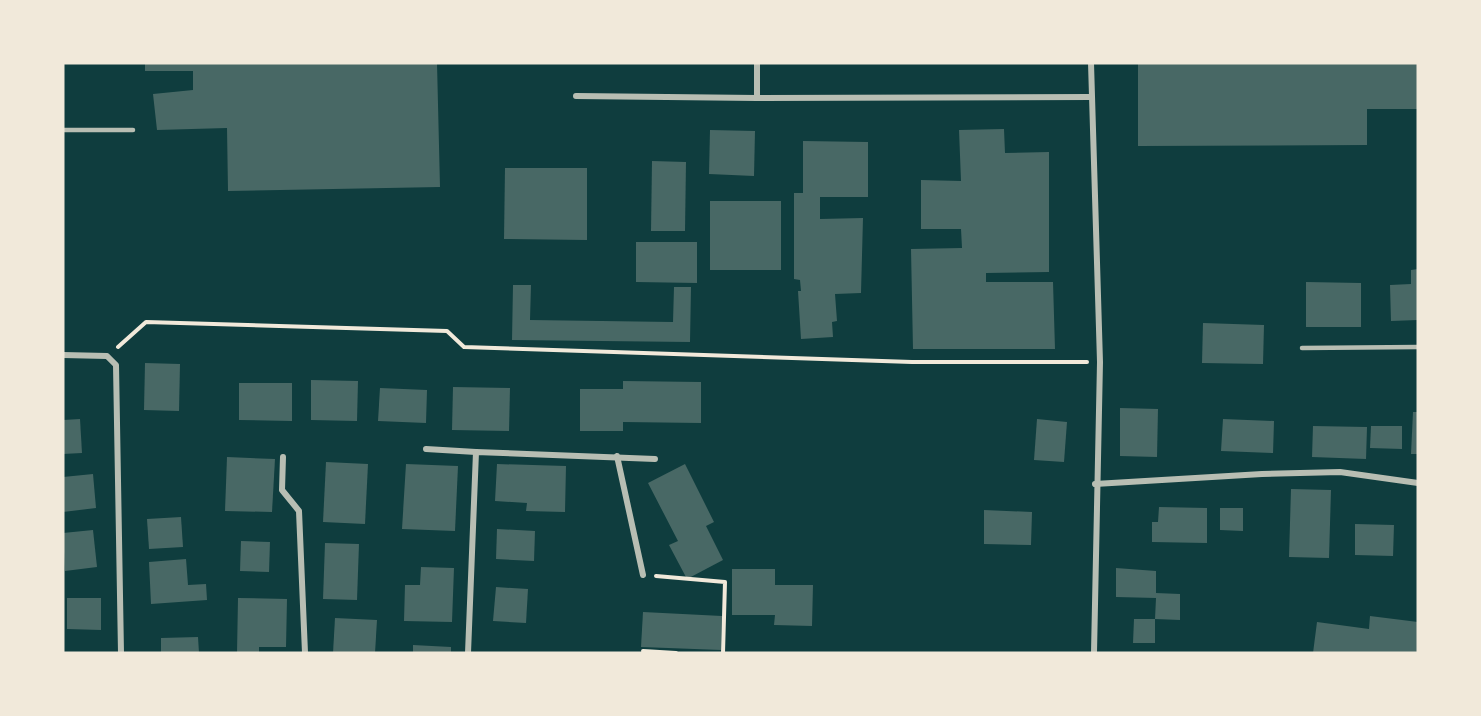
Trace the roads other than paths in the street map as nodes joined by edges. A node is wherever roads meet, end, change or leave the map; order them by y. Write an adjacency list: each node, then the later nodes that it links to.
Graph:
1 (757, 63): 5 (street)
2 (1091, 63): 4 (street)
3 (576, 96): 5 (street)
4 (1091, 97): 5 (street); 17 (street)
5 (757, 98)
6 (63, 130): 7 (lane)
7 (133, 130)
8 (1418, 346): 9 (lane)
9 (1302, 348)
10 (63, 355): 19 (street)
11 (426, 449): 12 (street)
12 (476, 452): 13 (street); 21 (street)
13 (617, 456): 15 (street); 18 (street)
14 (283, 457): 20 (street)
15 (656, 459)
16 (1418, 483): 17 (street)
17 (1095, 484): 22 (street)
18 (643, 574)
19 (121, 653)
20 (304, 653)
21 (468, 653)
22 (1094, 653)

